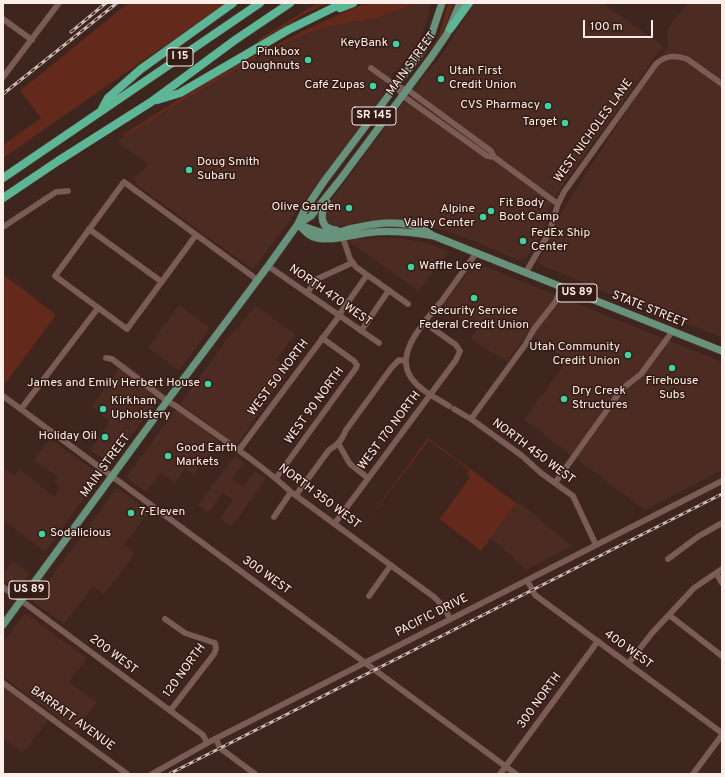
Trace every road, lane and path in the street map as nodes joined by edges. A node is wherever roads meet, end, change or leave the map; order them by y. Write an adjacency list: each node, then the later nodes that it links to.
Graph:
1 (59, 3): 13 (street)
2 (233, 3): 20 (highway)
3 (260, 3): 20 (highway, I 15)
4 (290, 3): 19 (highway, I 15)
5 (343, 3): 10 (highway)
6 (353, 3): 10 (highway)
7 (442, 3): 17 (main road, MAIN STREET / SR 145)
8 (460, 3): 12 (main road, MAIN STREET / SR 145)
9 (469, 3): 12 (highway)
10 (320, 14): 19 (highway)
11 (3, 19): 13 (street)
12 (450, 28): 18 (main road, MAIN STREET / SR 145)
13 (32, 40): 15 (street)
14 (371, 68): 17 (street)
15 (3, 77)
16 (722, 84): 25 (street, WEST NICHOLES LANE)
17 (396, 86): 18 (street); 26 (main road, MAIN STREET / SR 145)
18 (405, 93): 22 (main road, MAIN STREET / SR 145); 25 (street)
19 (151, 102): 24 (highway, I 15)
20 (100, 112): 21 (highway, I 15)
21 (3, 178)
22 (339, 181): 26 (main road, MAIN STREET / SR 145); 29 (main road, US 89)
23 (68, 191): 27 (street)
24 (3, 198)
25 (558, 204): 35 (street, WEST NICHOLES LANE)
26 (298, 224): 29 (main road, STATE STREET / US 89); 34 (main road, MAIN STREET / US 89)
27 (3, 227)
28 (90, 229): 30 (street); 38 (street); 43 (street)
29 (344, 234): 31 (main road, STATE STREET / US 89); 31 (main road, STATE STREET / US 89); 33 (street)
30 (196, 235): 37 (street); 38 (street)
31 (434, 236): 32 (main road, STATE STREET / US 89)
32 (477, 252): 35 (main road, STATE STREET / US 89); 45 (street)
33 (352, 263): 36 (street); 41 (street)
34 (268, 266): 37 (main road, MAIN STREET / US 89); 41 (street, NORTH 470 WEST)
35 (526, 272): 39 (main road, STATE STREET / US 89)
36 (367, 275): 40 (street); 44 (street, WEST 50 NORTH)
37 (258, 280): 55 (main road, MAIN STREET / US 89)
38 (162, 282): 43 (street)
39 (561, 287): 47 (main road, STATE STREET / US 89); 57 (street)
40 (389, 290): 42 (street); 46 (street)
41 (307, 293): 44 (street, NORTH 470 WEST)
42 (408, 304)
43 (98, 308): 56 (street)
44 (338, 317): 46 (street, NORTH 470 WEST); 48 (street, WEST 50 NORTH)
45 (425, 323): 52 (street); 53 (street, WEST 170 NORTH)
46 (361, 331): 49 (street, NORTH 470 WEST)
47 (672, 332): 50 (main road, STATE STREET / US 89); 64 (street)
48 (322, 338): 59 (street, WEST 50 NORTH); 61 (street, WEST 90 NORTH)
49 (379, 343)
50 (722, 351)
51 (106, 358): 55 (street, NORTH 350 WEST)
52 (405, 361): 53 (street, NORTH 450 WEST); 58 (street)
53 (430, 394): 57 (street, NORTH 450 WEST); 62 (street, WEST 170 NORTH)
54 (3, 396): 56 (street, 300 WEST)
55 (167, 401): 59 (street, NORTH 350 WEST); 60 (main road, MAIN STREET / US 89)
56 (22, 409): 60 (street, 300 WEST)
57 (470, 419): 64 (street, NORTH 450 WEST)
58 (338, 444): 62 (street); 65 (street)
59 (239, 450): 61 (street, NORTH 350 WEST)
60 (112, 476): 78 (main road, MAIN STREET / US 89); 85 (street, 300 WEST)
61 (276, 478): 65 (street, NORTH 350 WEST)
62 (368, 478): 67 (street, WEST 170 NORTH)
63 (722, 480): 69 (street, PACIFIC DRIVE)
64 (555, 483): 69 (street, NORTH 450 WEST)
65 (293, 494): 66 (street); 67 (street, NORTH 350 WEST)
66 (274, 518)
67 (335, 523): 71 (street, NORTH 350 WEST)
68 (722, 523): 70 (street)
69 (596, 545): 74 (street, PACIFIC DRIVE)
70 (668, 559)
71 (391, 565): 77 (street); 81 (street, NORTH 350 WEST)
72 (722, 569): 73 (street)
73 (716, 573): 75 (street); 79 (street)
74 (527, 580): 81 (street, PACIFIC DRIVE); 83 (street, 400 WEST)
75 (722, 583)
76 (3, 587): 78 (street, 200 WEST)
77 (369, 596)
78 (21, 601): 82 (main road, MAIN STREET / US 89); 88 (street, 200 WEST)
79 (669, 615): 84 (street); 86 (street)
80 (165, 619): 88 (street, 120 NORTH)
81 (450, 619): 85 (street, PACIFIC DRIVE)
82 (3, 625)
83 (598, 641): 86 (street, 400 WEST); 92 (street, 300 NORTH)
84 (722, 656)
85 (366, 663): 90 (street, PACIFIC DRIVE); 92 (street, 300 WEST)
86 (628, 664): 89 (street, 400 WEST)
87 (3, 682): 93 (street, BARRATT AVENUE)
88 (170, 711): 91 (street, 200 WEST)
89 (722, 734): 98 (street)
90 (216, 739): 91 (street, PACIFIC DRIVE); 95 (street)
91 (207, 743): 94 (street, PACIFIC DRIVE)
92 (506, 766): 96 (street, 300 NORTH); 97 (street, 300 WEST)
93 (127, 774)
94 (152, 774)
95 (255, 774)
96 (500, 774)
97 (516, 774)
98 (693, 774)

